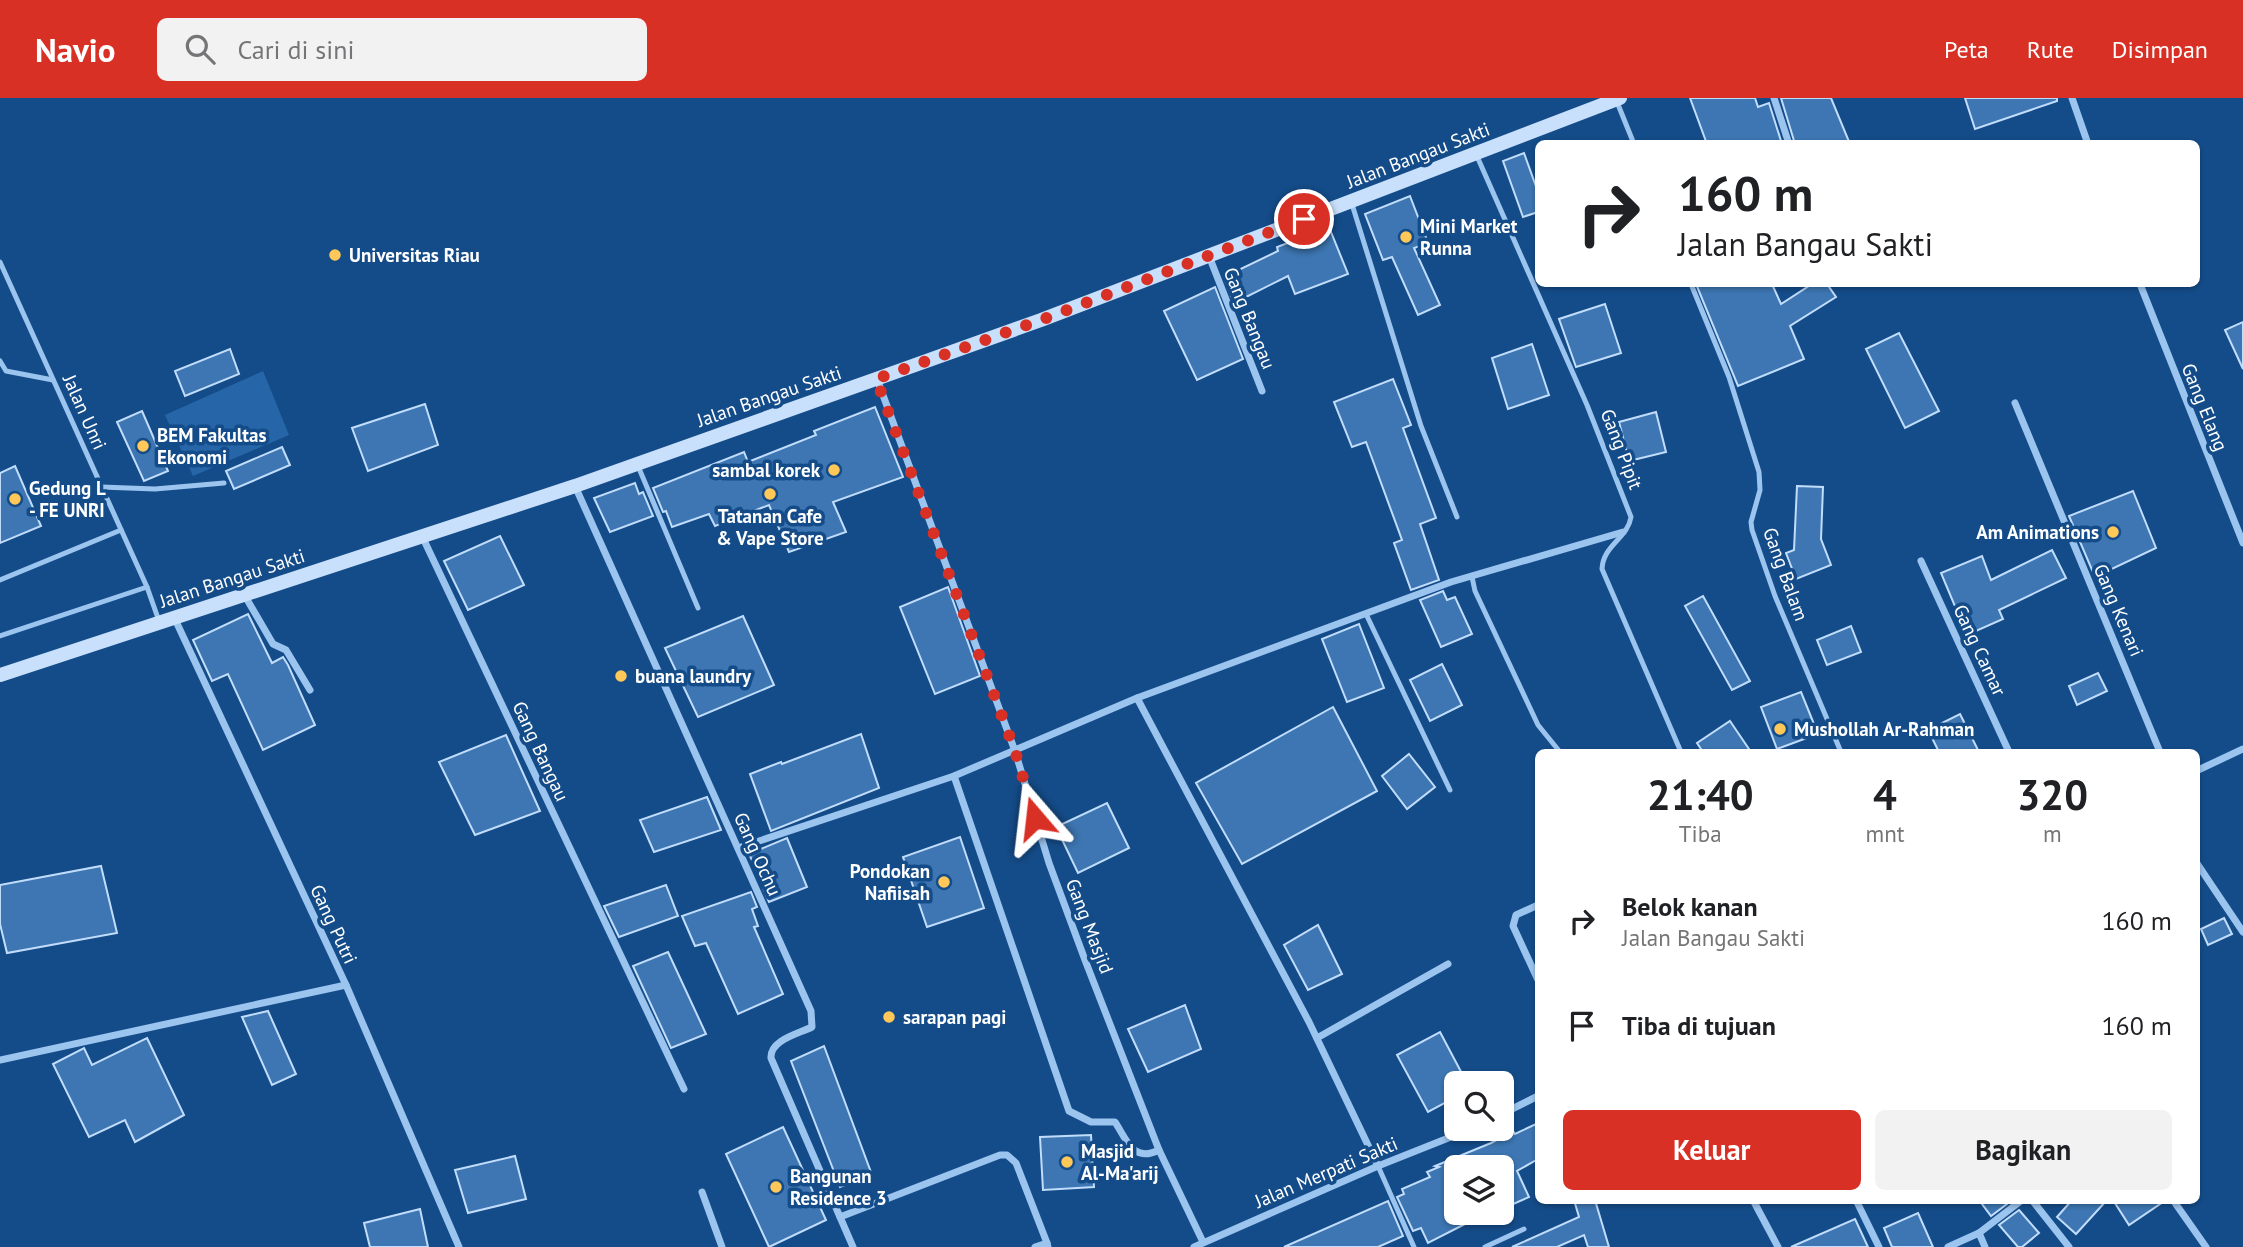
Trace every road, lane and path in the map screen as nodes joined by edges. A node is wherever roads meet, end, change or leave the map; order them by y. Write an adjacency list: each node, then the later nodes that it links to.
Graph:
1 (1774, 98): 5 (street)
2 (2072, 98): 6 (street)
3 (1618, 99): 4 (lane); 7 (street, Jalan Bangau Sakti)
4 (1633, 140)
5 (1788, 140)
6 (2087, 140)
7 (1476, 154): 8 (street, Jalan Bangau Sakti); 24 (lane, Gang Pipit)
8 (1351, 201): 9 (street, Jalan Bangau Sakti); 22 (lane)
9 (1209, 256): 14 (street, Jalan Bangau Sakti); 16 (street, Gang Bangau)
10 (0, 262): 15 (lane, Jalan Unri)
11 (1692, 287): 42 (lane, Gang Balam)
12 (2141, 287): 26 (street, Gang Elang)
13 (0, 361): 15 (lane)
14 (876, 379): 18 (street, Jalan Bangau Sakti); 46 (street, Gang Masjid)
15 (53, 380): 20 (lane, Jalan Unri)
16 (1262, 391)
17 (2015, 403): 44 (street, Gang Kenari)
18 (636, 463): 21 (street, Jalan Bangau Sakti); 32 (lane)
19 (224, 484): 20 (lane)
20 (101, 486): 23 (lane, Jalan Unri)
21 (575, 486): 25 (street, Jalan Bangau Sakti); 50 (street, Gang Ochu)
22 (1457, 517)
23 (121, 530): 29 (lane); 30 (lane, Jalan Unri)
24 (1623, 532): 28 (street); 41 (lane, Gang Pipit)
25 (422, 535): 31 (street, Jalan Bangau Sakti); 59 (street, Gang Bangau)
26 (2243, 542)
27 (1922, 561): 43 (street, Gang Camar)
28 (1472, 577): 33 (street); 40 (lane)
29 (0, 580)
30 (147, 587): 34 (lane, Jalan Unri); 36 (lane)
31 (245, 596): 35 (street, Jalan Bangau Sakti); 38 (street)
32 (698, 608)
33 (1366, 614): 39 (street); 49 (lane)
34 (158, 617): 35 (street, Jalan Bangau Sakti); 37 (street, Jalan Bangau Sakti)
35 (174, 617): 56 (street, Gang Putri)
36 (0, 636)
37 (0, 675)
38 (310, 690)
39 (1137, 698): 46 (street); 57 (street)
40 (1558, 749)
41 (1680, 749)
42 (1840, 749)
43 (2009, 749)
44 (2159, 749)
45 (2243, 749): 47 (street)
46 (1015, 751): 48 (street); 63 (street, Gang Masjid)
47 (2200, 769)
48 (954, 776): 50 (street); 63 (street)
49 (1450, 790)
50 (738, 848): 71 (street, Gang Ochu)
51 (2200, 868): 53 (street)
52 (1535, 906): 55 (street)
53 (2243, 932)
54 (1448, 964): 57 (street)
55 (1535, 974)
56 (346, 985): 58 (street); 76 (street, Gang Putri)
57 (1317, 1038): 64 (street)
58 (0, 1059)
59 (684, 1089)
60 (1535, 1098): 61 (street)
61 (1514, 1108)
62 (1444, 1140): 64 (street, Jalan Merpati Sakti)
63 (1159, 1150): 74 (street, Gang Masjid)
64 (1378, 1166): 74 (street, Jalan Merpati Sakti); 81 (lane)
65 (702, 1192): 77 (street)
66 (1755, 1204): 83 (street)
67 (1858, 1204): 84 (street)
68 (2017, 1204): 73 (street)
69 (2035, 1204): 87 (street)
70 (2176, 1204): 88 (street)
71 (840, 1217): 75 (street); 78 (street)
72 (1524, 1228): 82 (lane)
73 (1979, 1233): 85 (street); 86 (street)
74 (1203, 1242): 80 (street, Jalan Merpati Sakti)
75 (1048, 1245): 79 (street)
76 (459, 1247)
77 (722, 1247)
78 (853, 1247)
79 (1035, 1247)
80 (1194, 1247)
81 (1415, 1247)
82 (1485, 1247)
83 (1778, 1247)
84 (1878, 1247)
85 (1948, 1247)
86 (1984, 1247)
87 (2069, 1247)
88 (2206, 1247)

